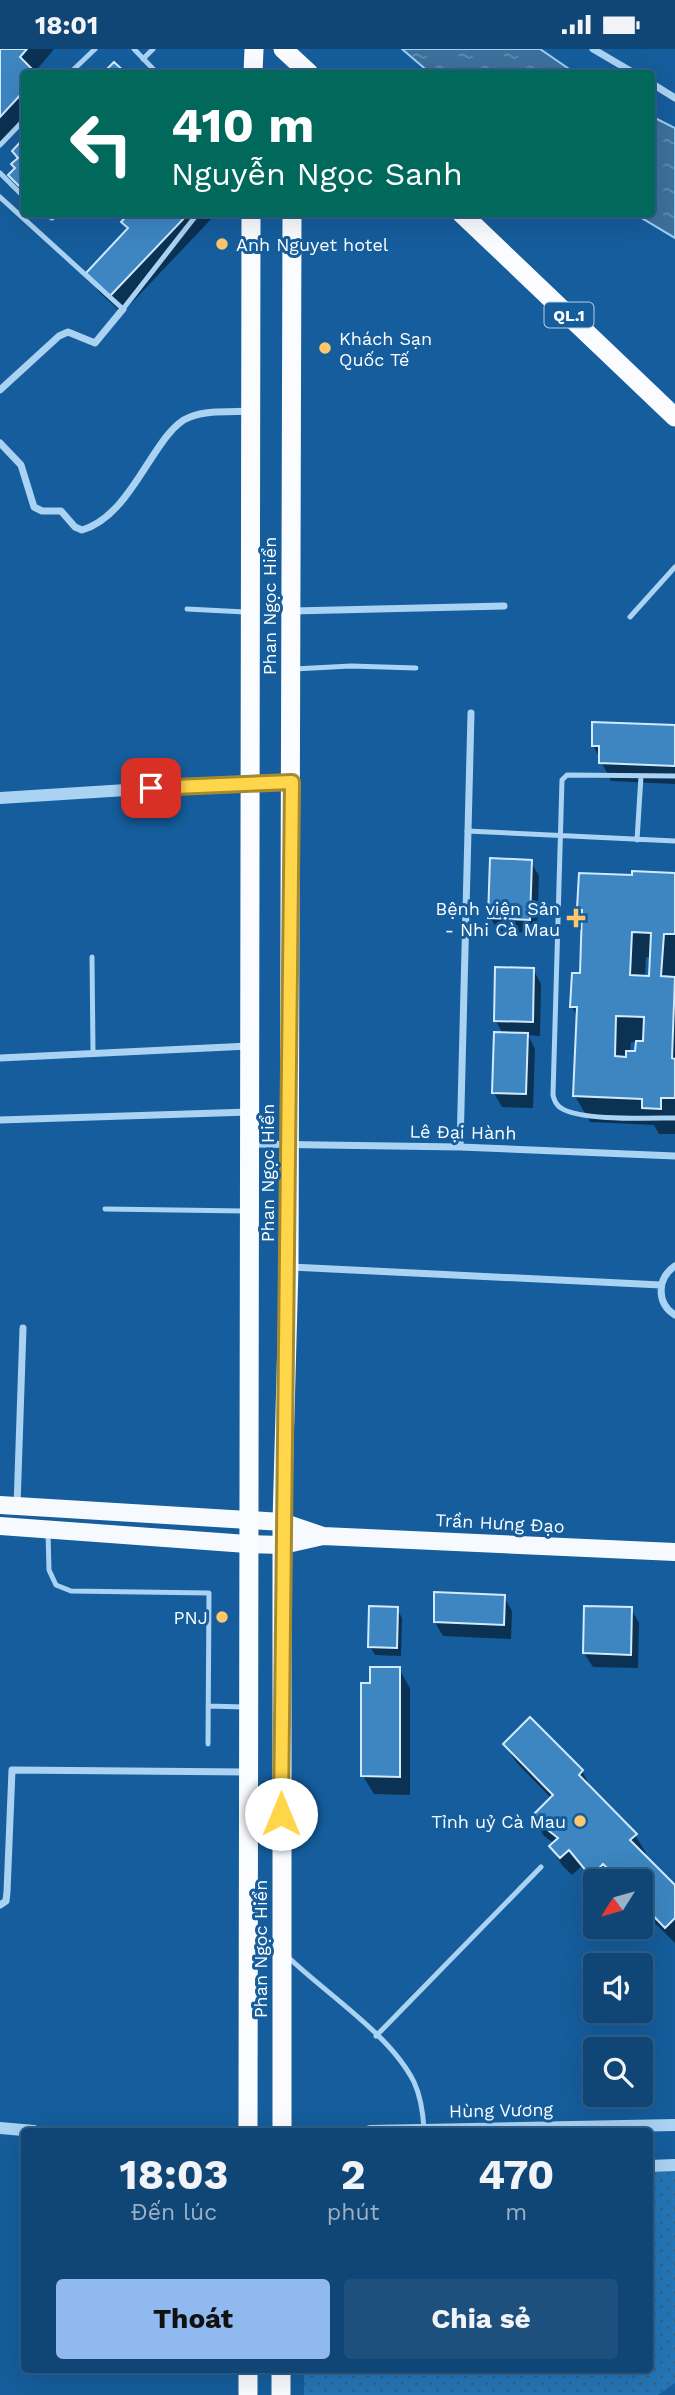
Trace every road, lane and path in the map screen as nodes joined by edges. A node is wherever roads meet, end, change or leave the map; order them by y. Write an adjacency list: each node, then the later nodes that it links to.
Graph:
1 (95, 49): 7 (lane)
2 (134, 49): 6 (lane)
3 (153, 49): 6 (lane)
4 (254, 49): 9 (highway)
5 (593, 49): 10 (street)
6 (143, 59): 8 (lane)
7 (73, 70)
8 (154, 70)
9 (253, 70)
10 (629, 70)
11 (655, 86): 12 (street)
12 (675, 98)
13 (21, 123): 14 (lane)
14 (0, 145)
15 (0, 173): 16 (lane)
16 (21, 194)
17 (0, 197): 18 (lane)
18 (21, 216)
19 (22, 217): 24 (lane)
20 (195, 217): 24 (lane)
21 (251, 217): 26 (highway, Phan Ngọc Hiển)
22 (292, 217): 32 (highway, Phan Ngọc Hiển)
23 (465, 217): 27 (highway, QL.1)
24 (123, 309): 25 (street)
25 (0, 390)
26 (251, 411): 28 (street); 33 (highway, Phan Ngọc Hiển)
27 (675, 417)
28 (0, 443)
29 (675, 567): 34 (lane)
30 (504, 606): 32 (street)
31 (187, 609): 33 (lane)
32 (289, 611): 36 (highway, Phan Ngọc Hiển)
33 (251, 613): 40 (highway, Phan Ngọc Hiển)
34 (630, 617)
35 (416, 668): 36 (lane)
36 (290, 670): 41 (highway, Phan Ngọc Hiển)
37 (471, 713): 43 (street)
38 (641, 776): 39 (lane); 44 (lane); 45 (lane)
39 (675, 776)
40 (252, 782): 41 (street); 42 (street); 48 (highway, Phan Ngọc Hiển)
41 (292, 782): 55 (highway, Phan Ngọc Hiển)
42 (0, 798)
43 (467, 831): 44 (lane); 56 (street)
44 (559, 836): 45 (lane); 52 (lane)
45 (637, 840): 46 (lane)
46 (675, 841)
47 (92, 957): 49 (lane)
48 (250, 1046): 49 (street); 51 (highway, Phan Ngọc Hiển)
49 (93, 1052): 50 (street)
50 (0, 1058)
51 (249, 1112): 53 (street); 54 (highway, Phan Ngọc Hiển)
52 (675, 1118)
53 (0, 1119)
54 (251, 1144): 55 (street, Lê Đại Hành); 59 (highway, Phan Ngọc Hiển)
55 (288, 1146): 56 (street, Lê Đại Hành); 61 (highway, Phan Ngọc Hiển)
56 (460, 1147): 57 (street, Lê Đại Hành)
57 (675, 1156)
58 (105, 1209): 59 (lane)
59 (248, 1212): 66 (highway, Phan Ngọc Hiển)
60 (675, 1266): 62 (street)
61 (289, 1267): 62 (street); 67 (highway, Phan Ngọc Hiển)
62 (661, 1285): 63 (street)
63 (675, 1315)
64 (23, 1328): 65 (street)
65 (8, 1506): 66 (main road, Trần Hưng Đạo)
66 (247, 1521): 67 (main road, Trần Hưng Đạo); 71 (highway, Phan Ngọc Hiển)
67 (282, 1523): 70 (main road, Trần Hưng Đạo); 72 (highway, Phan Ngọc Hiển)
68 (0, 1526): 69 (main road, Trần Hưng Đạo)
69 (48, 1529): 71 (main road, Trần Hưng Đạo); 74 (lane)
70 (323, 1536): 72 (main road, Trần Hưng Đạo); 73 (main road, Trần Hưng Đạo)
71 (247, 1544): 72 (main road, Trần Hưng Đạo); 75 (highway, Phan Ngọc Hiển)
72 (283, 1545): 82 (highway, Phan Ngọc Hiển)
73 (675, 1552)
74 (208, 1706): 75 (lane); 76 (lane)
75 (247, 1707): 79 (highway, Phan Ngọc Hiển)
76 (208, 1744)
77 (0, 1770): 78 (street)
78 (12, 1770): 79 (street); 81 (street)
79 (247, 1772): 86 (highway, Phan Ngọc Hiển)
80 (541, 1867): 83 (lane)
81 (0, 1905)
82 (280, 1949): 83 (lane); 87 (highway, Phan Ngọc Hiển)
83 (376, 2036): 88 (lane)
84 (675, 2125): 89 (street, Hùng Vương)
85 (0, 2128): 90 (street)
86 (248, 2128)
87 (282, 2128)
88 (424, 2128)
89 (487, 2128)
90 (21, 2130)
91 (675, 2165): 92 (street)
92 (653, 2166)
93 (248, 2373): 95 (highway)
94 (281, 2373): 96 (highway)
95 (248, 2395)
96 (281, 2395)

